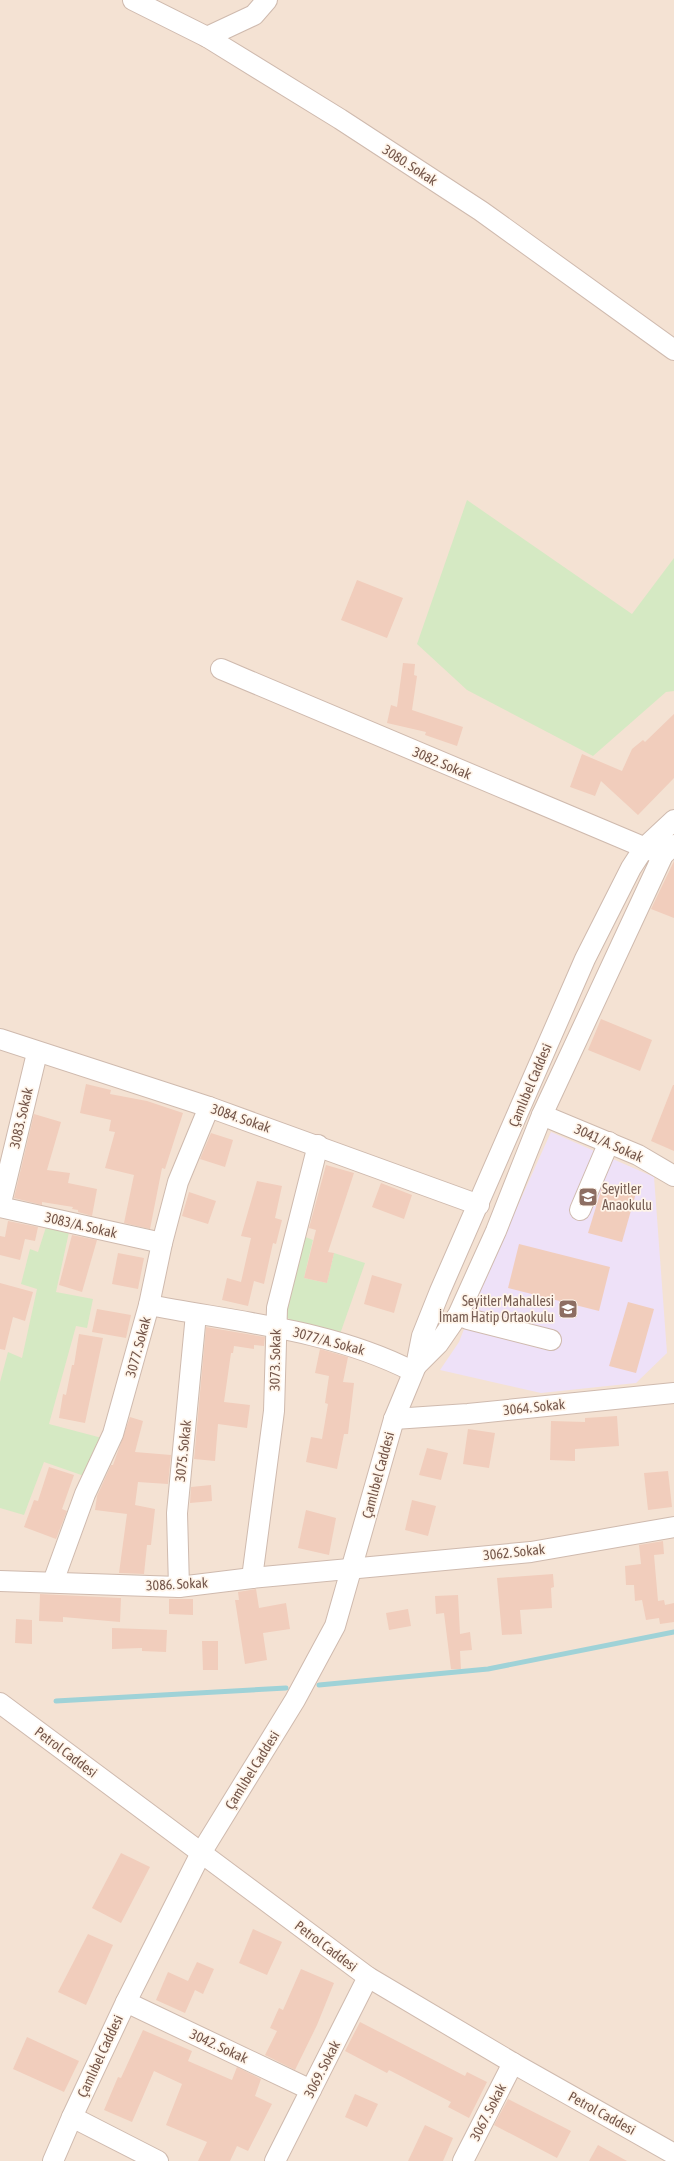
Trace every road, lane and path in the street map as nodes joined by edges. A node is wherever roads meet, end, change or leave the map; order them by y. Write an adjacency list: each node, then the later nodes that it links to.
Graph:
1 (133, 0): 3 (street, 3080. Sokak)
2 (267, 0): 3 (street)
3 (206, 37): 4 (street, 3080. Sokak)
4 (674, 350)
5 (221, 669): 7 (street, 3082. Sokak)
6 (674, 820): 7 (street, Çamlıbel Caddesi)
7 (644, 848): 8 (street, 3082. Sokak); 16 (street, Çamlıbel Caddesi)
8 (670, 853): 12 (street, Çamlıbel Caddesi)
9 (0, 1040): 10 (street, 3084. Sokak)
10 (37, 1053): 11 (street, 3084. Sokak); 17 (street, 3083. Sokak)
11 (208, 1107): 14 (street, 3084. Sokak); 19 (street, 3077. Sokak)
12 (542, 1115): 13 (street, 3041/A. Sokak); 22 (street, Çamlıbel Caddesi)
13 (609, 1142): 15 (street, 3041/A. Sokak); 18 (street)
14 (318, 1145): 16 (street, 3084. Sokak); 23 (street, 3073. Sokak)
15 (674, 1176)
16 (479, 1205): 25 (street, Çamlıbel Caddesi)
17 (0, 1207): 19 (street, 3083/A. Sokak)
18 (580, 1210)
19 (162, 1243): 20 (street, 3077. Sokak)
20 (149, 1305): 21 (street, 3077/A. Sokak); 32 (street, 3077. Sokak)
21 (196, 1314): 23 (street, 3077/A. Sokak); 33 (street, 3075. Sokak)
22 (458, 1315): 24 (street); 25 (street, Çamlıbel Caddesi)
23 (276, 1327): 25 (street, 3077/A. Sokak); 30 (street, 3073. Sokak)
24 (551, 1340)
25 (414, 1369): 27 (street, Çamlıbel Caddesi)
26 (674, 1392): 27 (street, 3064. Sokak)
27 (394, 1419): 29 (street, Çamlıbel Caddesi)
28 (674, 1526): 29 (street, 3062. Sokak)
29 (353, 1568): 30 (street, 3086. Sokak); 35 (street, Çamlıbel Caddesi)
30 (252, 1578): 33 (street, 3086. Sokak)
31 (0, 1581): 32 (street, 3086. Sokak)
32 (53, 1582): 33 (street, 3086. Sokak)
33 (179, 1587)
34 (0, 1702): 35 (street, Petrol Caddesi)
35 (200, 1853): 36 (street, Petrol Caddesi); 37 (street, Çamlıbel Caddesi)
36 (368, 1977): 38 (street, Petrol Caddesi); 39 (street, 3069. Sokak)
37 (126, 2002): 39 (street, 3042. Sokak); 40 (street, Çamlıbel Caddesi)
38 (513, 2063): 41 (street, Petrol Caddesi); 45 (street, 3067. Sokak)
39 (311, 2090): 44 (street, 3069. Sokak)
40 (72, 2117): 42 (street, Çamlıbel Caddesi); 43 (street)
41 (664, 2154)
42 (53, 2161)
43 (158, 2161)
44 (274, 2161)
45 (463, 2161)

